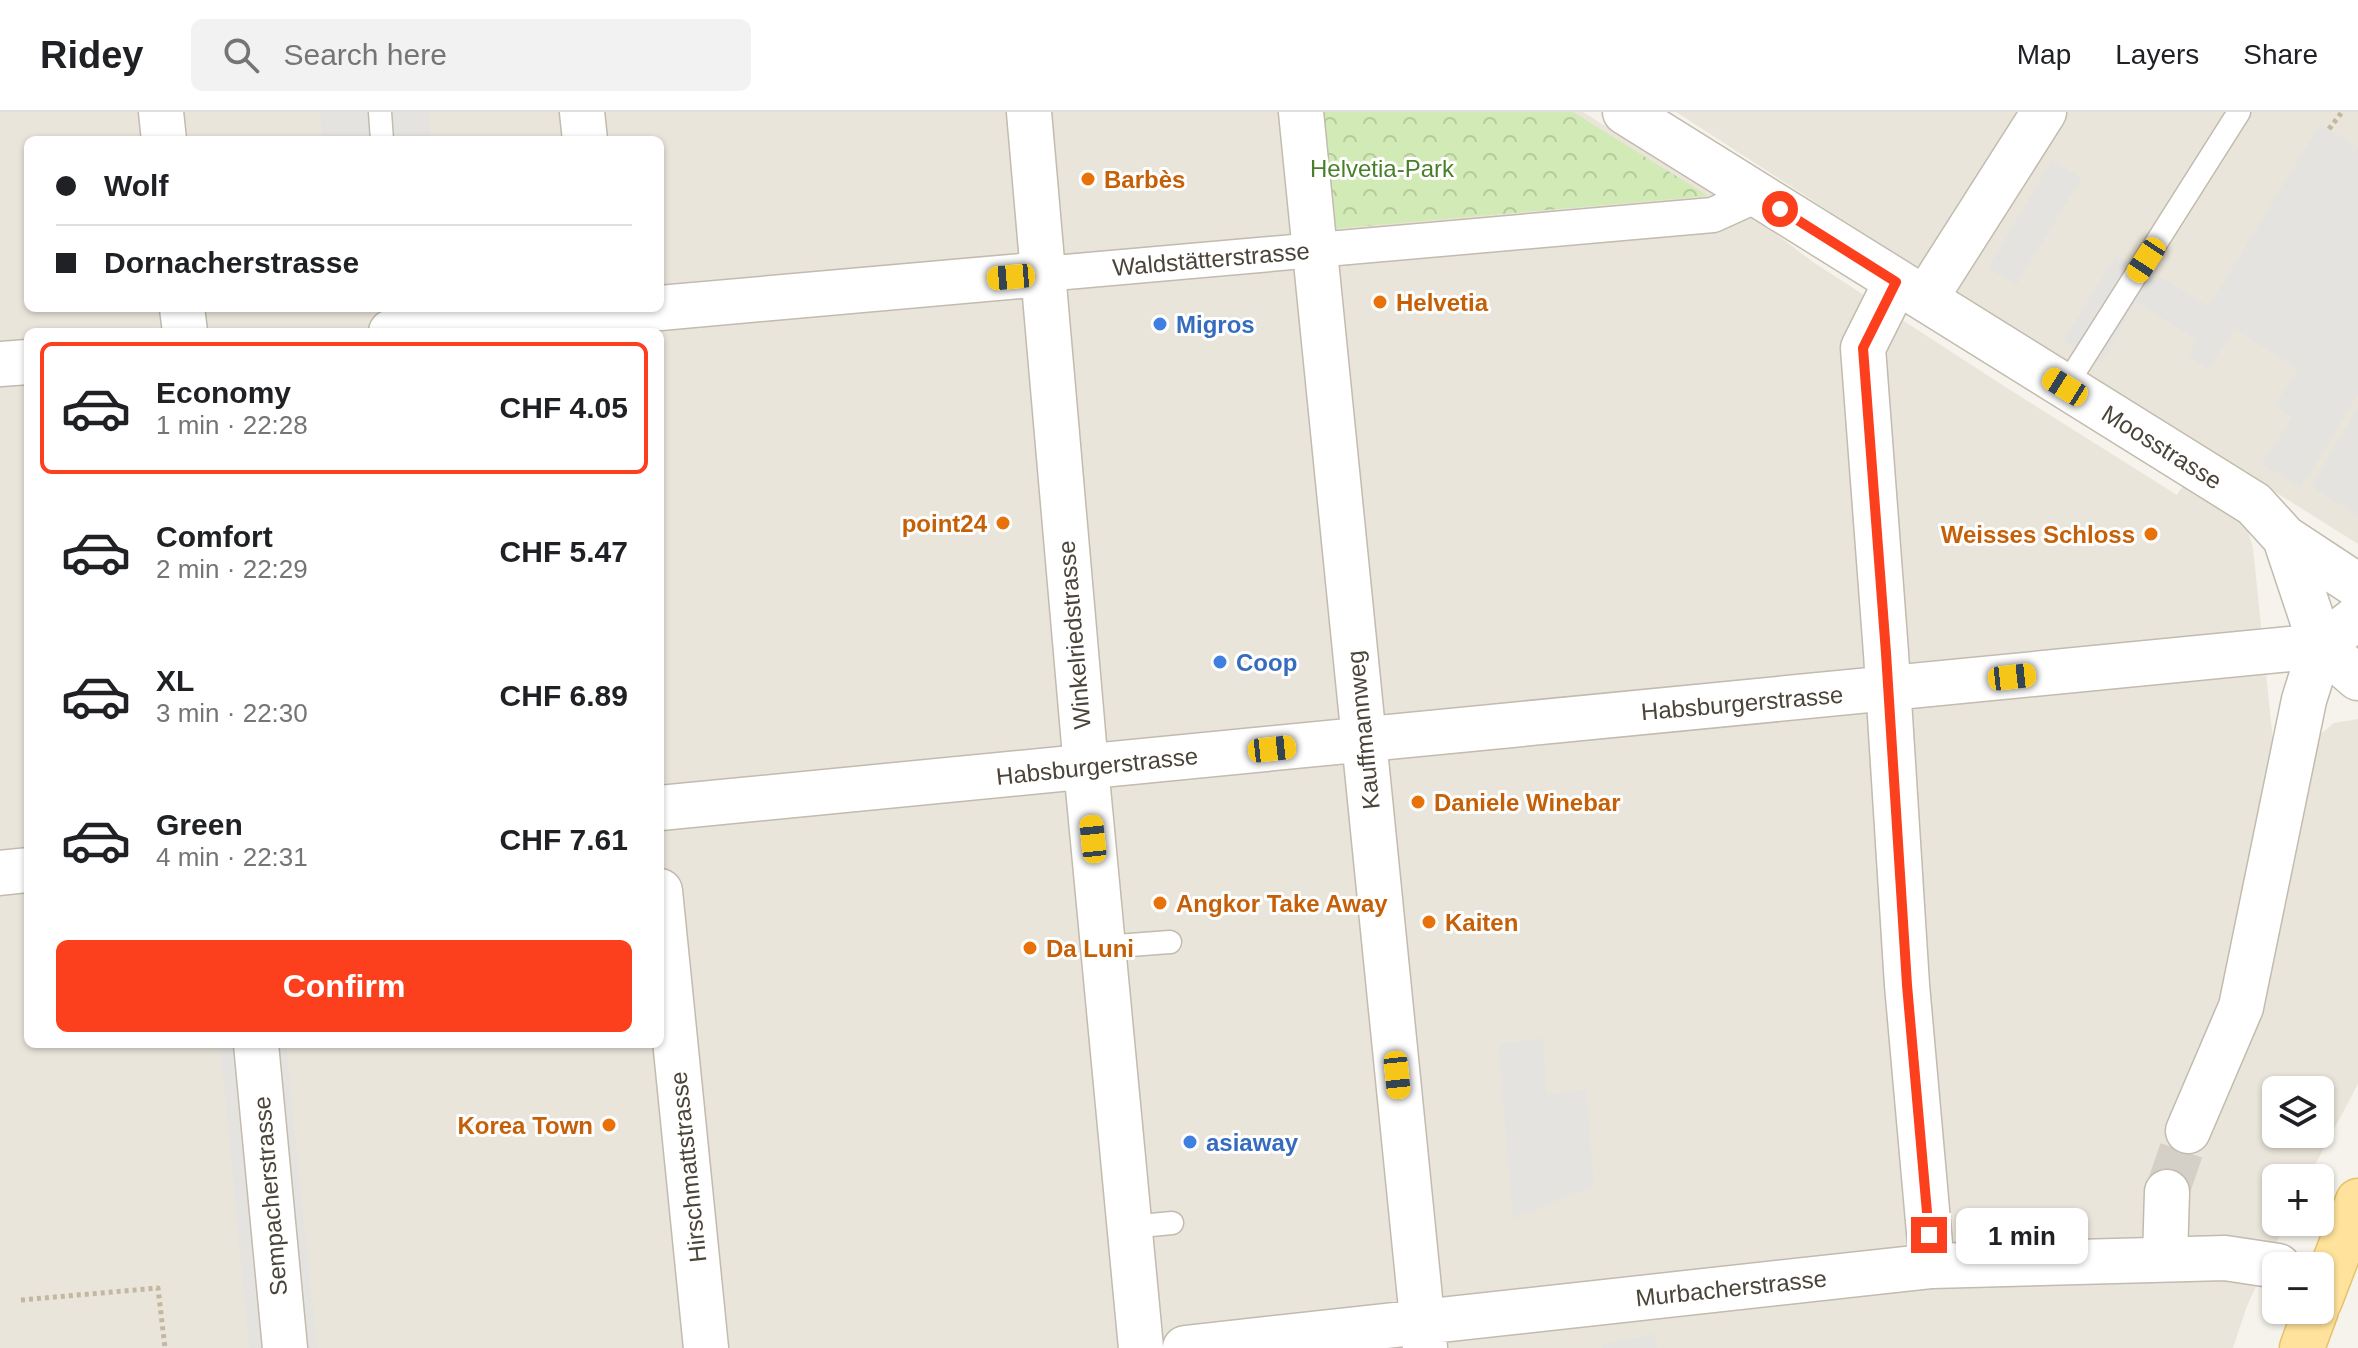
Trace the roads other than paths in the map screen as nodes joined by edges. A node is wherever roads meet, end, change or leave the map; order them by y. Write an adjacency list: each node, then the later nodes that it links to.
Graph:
1 (161, 112): 9 (street)
2 (380, 112): 10 (lane)
3 (582, 112): 11 (street)
4 (1029, 112): 14 (street, Winkelriedstrasse)
5 (1301, 112): 13 (street, Kauffmannweg)
6 (1625, 112): 12 (street, Moosstrasse)
7 (2044, 112): 15 (street)
8 (2239, 112): 22 (lane)
9 (164, 136)
10 (382, 136)
11 (585, 136)
12 (1757, 195): 13 (street, Waldstätterstrasse); 15 (street, Moosstrasse)
13 (1315, 250): 14 (street, Waldstätterstrasse); 29 (street, Kauffmannweg)
14 (1043, 274): 16 (street, Waldstätterstrasse); 30 (street, Winkelriedstrasse)
15 (1910, 290): 22 (street, Moosstrasse); 28 (street)
16 (664, 308)
17 (637, 312): 18 (street, Waldstätterstrasse)
18 (603, 318): 19 (street, Waldstätterstrasse)
19 (448, 328)
20 (24, 362): 21 (street)
21 (0, 364)
22 (2065, 387): 23 (street, Moosstrasse)
23 (2285, 538): 24 (street, Moosstrasse); 26 (street, Moosstrasse)
24 (2358, 586)
25 (2358, 617): 26 (street)
26 (2321, 646): 27 (street); 28 (street, Habsburgerstrasse); 38 (street)
27 (2358, 678)
28 (1888, 689): 29 (street, Habsburgerstrasse); 44 (street)
29 (1364, 740): 30 (street, Habsburgerstrasse); 46 (street, Kauffmannweg)
30 (1086, 767): 31 (street, Habsburgerstrasse); 36 (street, Winkelriedstrasse)
31 (664, 808)
32 (24, 870): 33 (street)
33 (0, 873)
34 (664, 931): 48 (street, Hirschmattstrasse)
35 (1170, 942): 36 (lane)
36 (1103, 947): 49 (street, Winkelriedstrasse)
37 (256, 1048): 47 (street, Sempacherstrasse)
38 (2188, 1131)
39 (2167, 1192): 41 (street)
40 (2358, 1201): 42 (main road)
41 (2165, 1258): 43 (street, Murbacherstrasse); 44 (street, Murbacherstrasse)
42 (2334, 1258)
43 (2262, 1263)
44 (1932, 1266): 46 (street, Murbacherstrasse)
45 (2310, 1324): 51 (main road)
46 (1423, 1335): 50 (street, Murbacherstrasse)
47 (285, 1348)
48 (706, 1348)
49 (1141, 1348)
50 (1185, 1348)
51 (2302, 1348)

